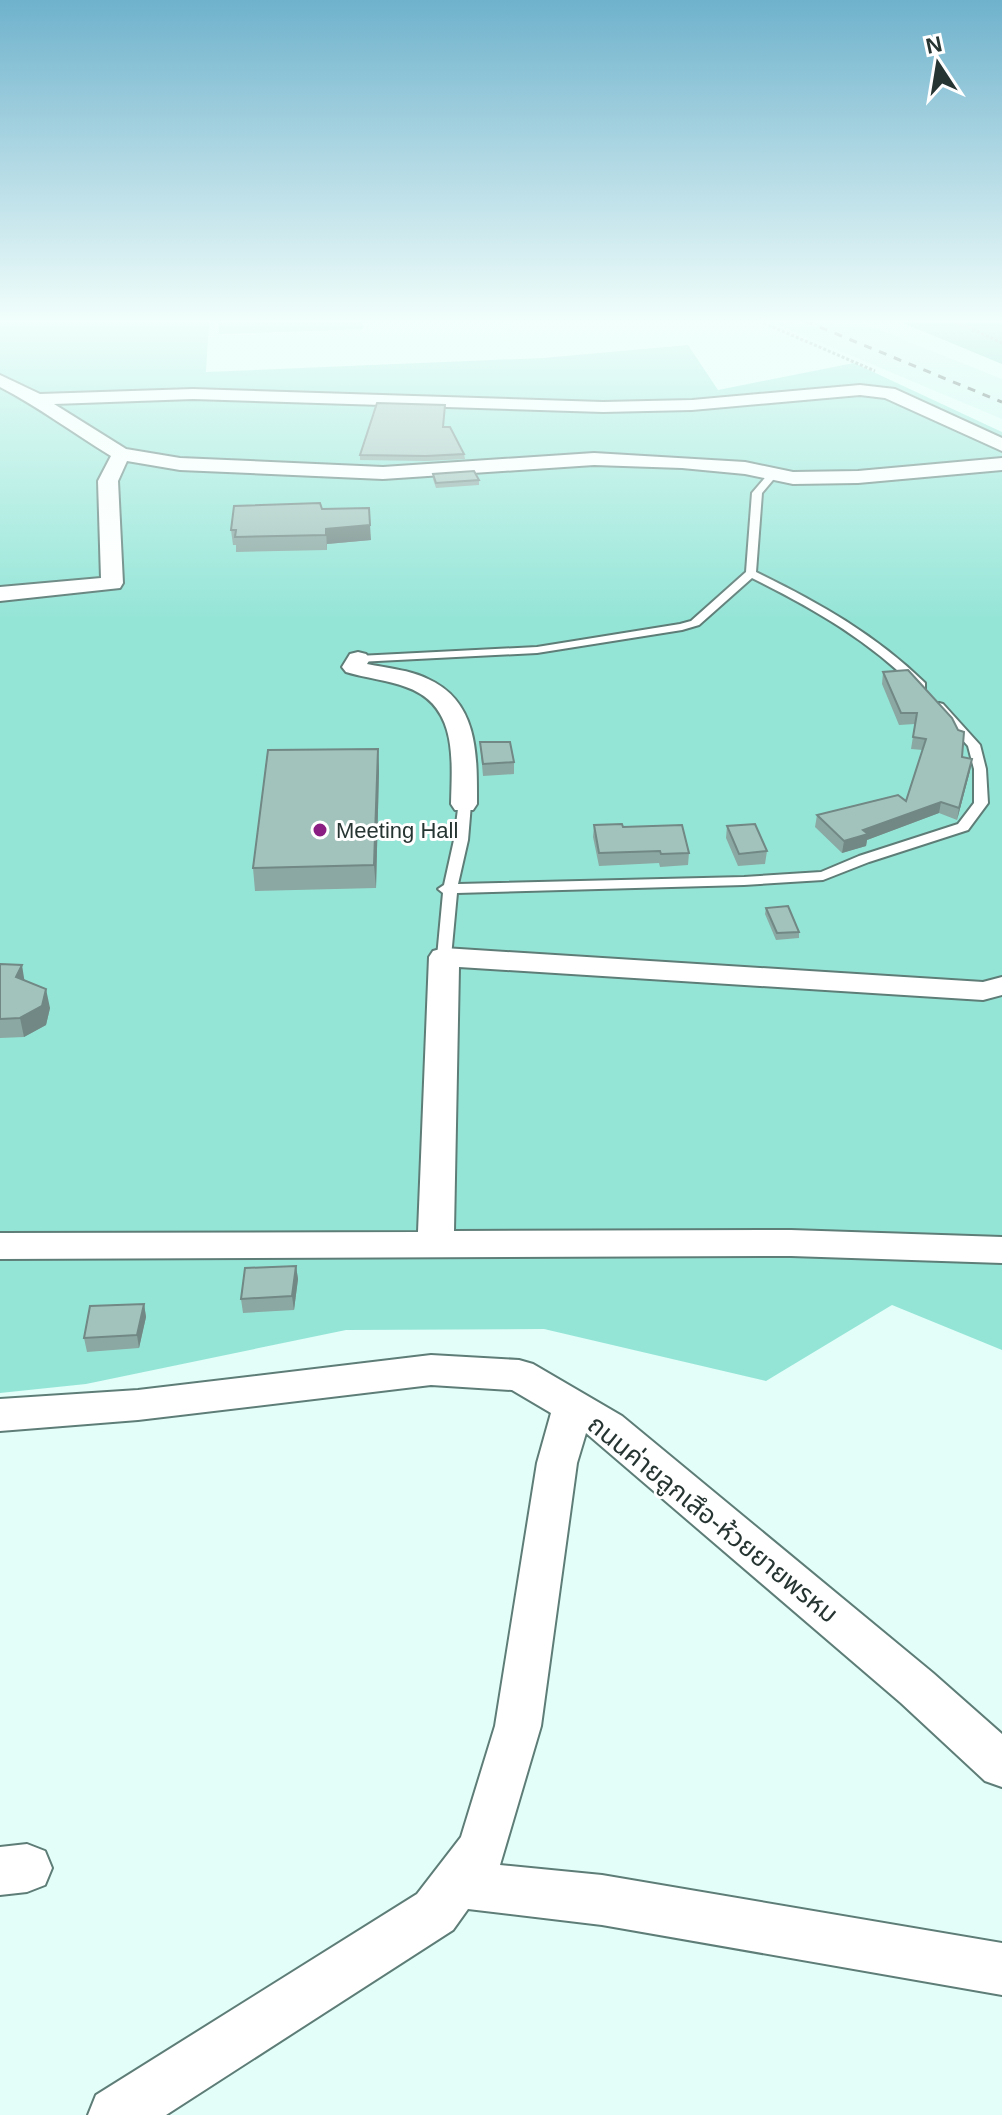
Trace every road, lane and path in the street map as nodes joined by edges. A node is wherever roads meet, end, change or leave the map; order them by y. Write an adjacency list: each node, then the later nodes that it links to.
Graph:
1 (63, 420): 4 (street)
2 (947, 420): 3 (street)
3 (1002, 445)
4 (121, 454): 6 (street); 8 (street)
5 (1002, 464): 6 (street)
6 (773, 474): 7 (lane)
7 (751, 573): 9 (lane); 11 (lane)
8 (0, 594)
9 (358, 659): 10 (street)
10 (464, 804): 11 (lane)
11 (448, 888): 12 (lane)
12 (444, 957): 13 (street); 14 (street)
13 (1002, 986)
14 (436, 1244): 15 (street); 16 (street)
15 (0, 1246)
16 (1002, 1250)
17 (573, 1407): 18 (street, ถนนค่ายลูกเสึอ-ห้วยยายพรหม); 19 (street, ถนนค่ายลูกเสึอ-ห้วยยายพรหม); 20 (street)
18 (0, 1415)
19 (1002, 1765)
20 (458, 1882): 21 (street); 22 (street)
21 (1002, 1969)
22 (116, 2115)

